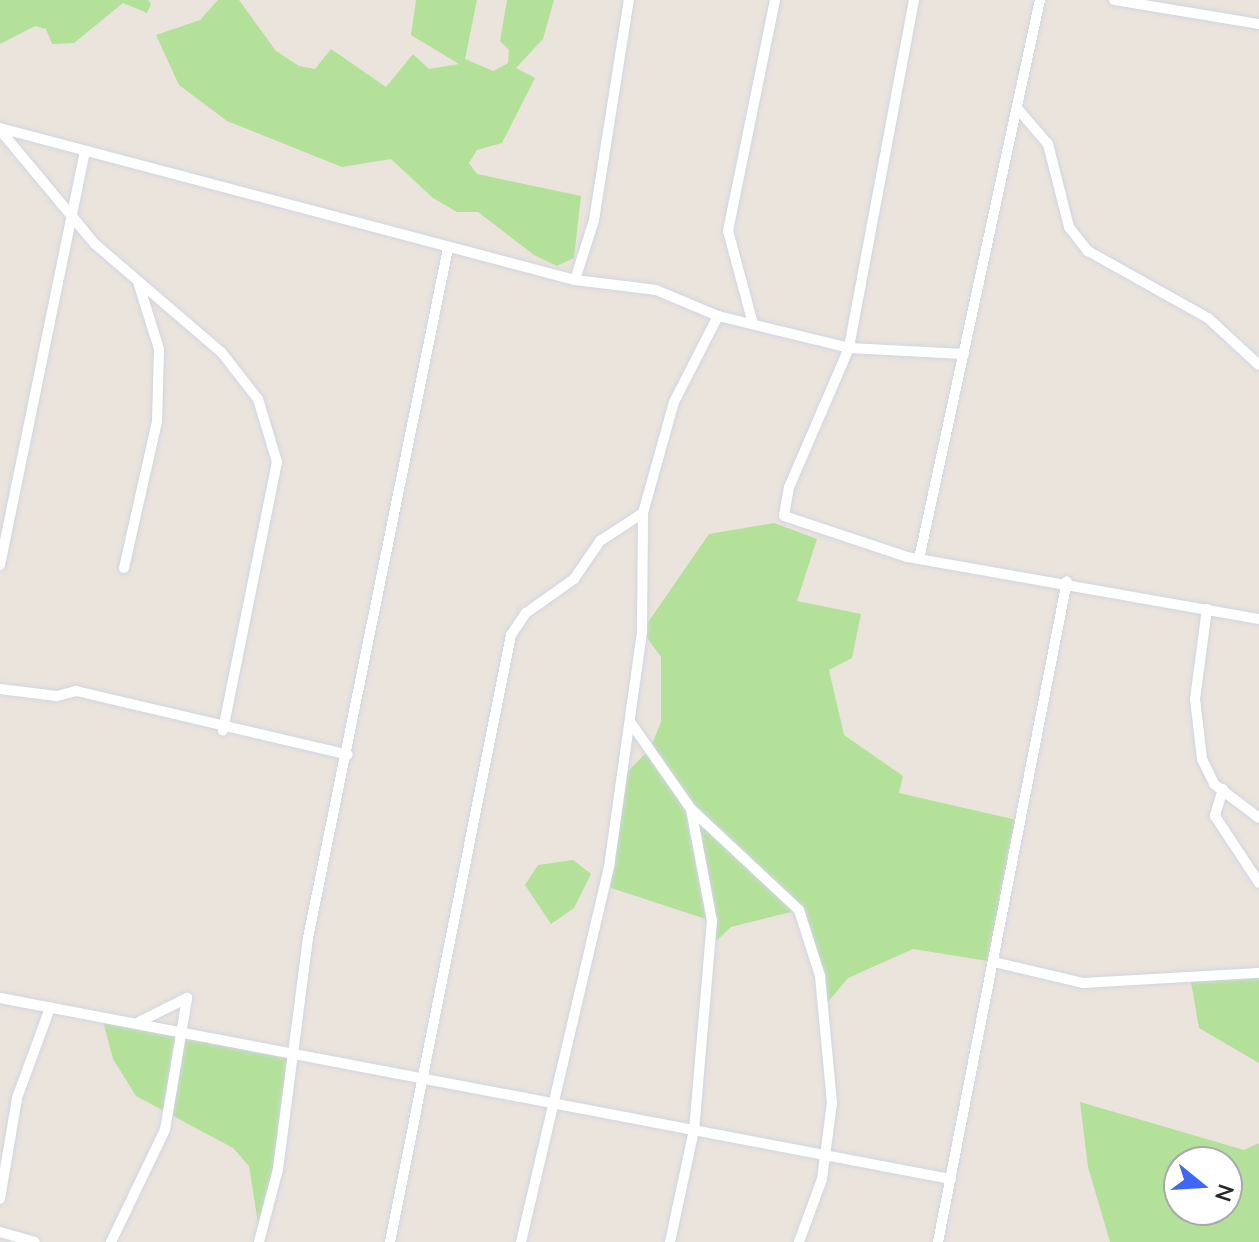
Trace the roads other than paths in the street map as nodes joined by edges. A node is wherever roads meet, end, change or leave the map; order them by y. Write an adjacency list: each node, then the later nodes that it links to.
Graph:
1 (629, 0): 14 (street)
2 (775, 0): 17 (street)
3 (914, 0): 18 (street)
4 (1040, 0): 9 (street)
5 (1114, 0): 7 (street)
6 (1184, 0): 7 (street)
7 (1182, 13): 8 (street)
8 (1259, 24)
9 (1017, 108): 19 (street); 20 (street)
10 (0, 129): 11 (street); 12 (street)
11 (85, 152): 12 (street); 13 (street)
12 (71, 215): 15 (street); 23 (street)
13 (448, 248): 14 (street); 31 (street)
14 (575, 280): 16 (street)
15 (138, 283): 24 (street); 30 (street)
16 (718, 316): 17 (street); 21 (street)
17 (753, 324): 18 (street)
18 (849, 348): 19 (street); 22 (street)
19 (964, 354): 22 (street)
20 (1259, 365)
21 (643, 513): 29 (street); 43 (street)
22 (919, 559): 25 (street)
23 (0, 565)
24 (124, 568)
25 (1067, 581): 26 (street); 36 (street)
26 (1207, 609): 27 (street); 32 (street)
27 (1259, 619)
28 (0, 689): 30 (street)
29 (631, 723): 33 (street); 44 (street)
30 (223, 731): 31 (street)
31 (348, 755): 42 (street)
32 (1223, 789): 34 (street); 35 (street)
33 (691, 809): 45 (street); 46 (street)
34 (1259, 818)
35 (1259, 883)
36 (994, 962): 37 (street); 47 (street)
37 (1259, 973)
38 (0, 998): 39 (street)
39 (50, 1008): 40 (street); 48 (street)
40 (138, 1022): 41 (street); 41 (street)
41 (183, 1031): 42 (street); 51 (street)
42 (292, 1054): 43 (street); 52 (street)
43 (418, 1080): 44 (street); 53 (street)
44 (550, 1107): 45 (street); 54 (street)
45 (694, 1130): 46 (street); 55 (street)
46 (823, 1154): 47 (street); 56 (street)
47 (951, 1179): 57 (street)
48 (0, 1199)
49 (0, 1232): 50 (street)
50 (35, 1242)
51 (111, 1242)
52 (259, 1242)
53 (390, 1242)
54 (521, 1242)
55 (670, 1242)
56 (799, 1242)
57 (938, 1242)

